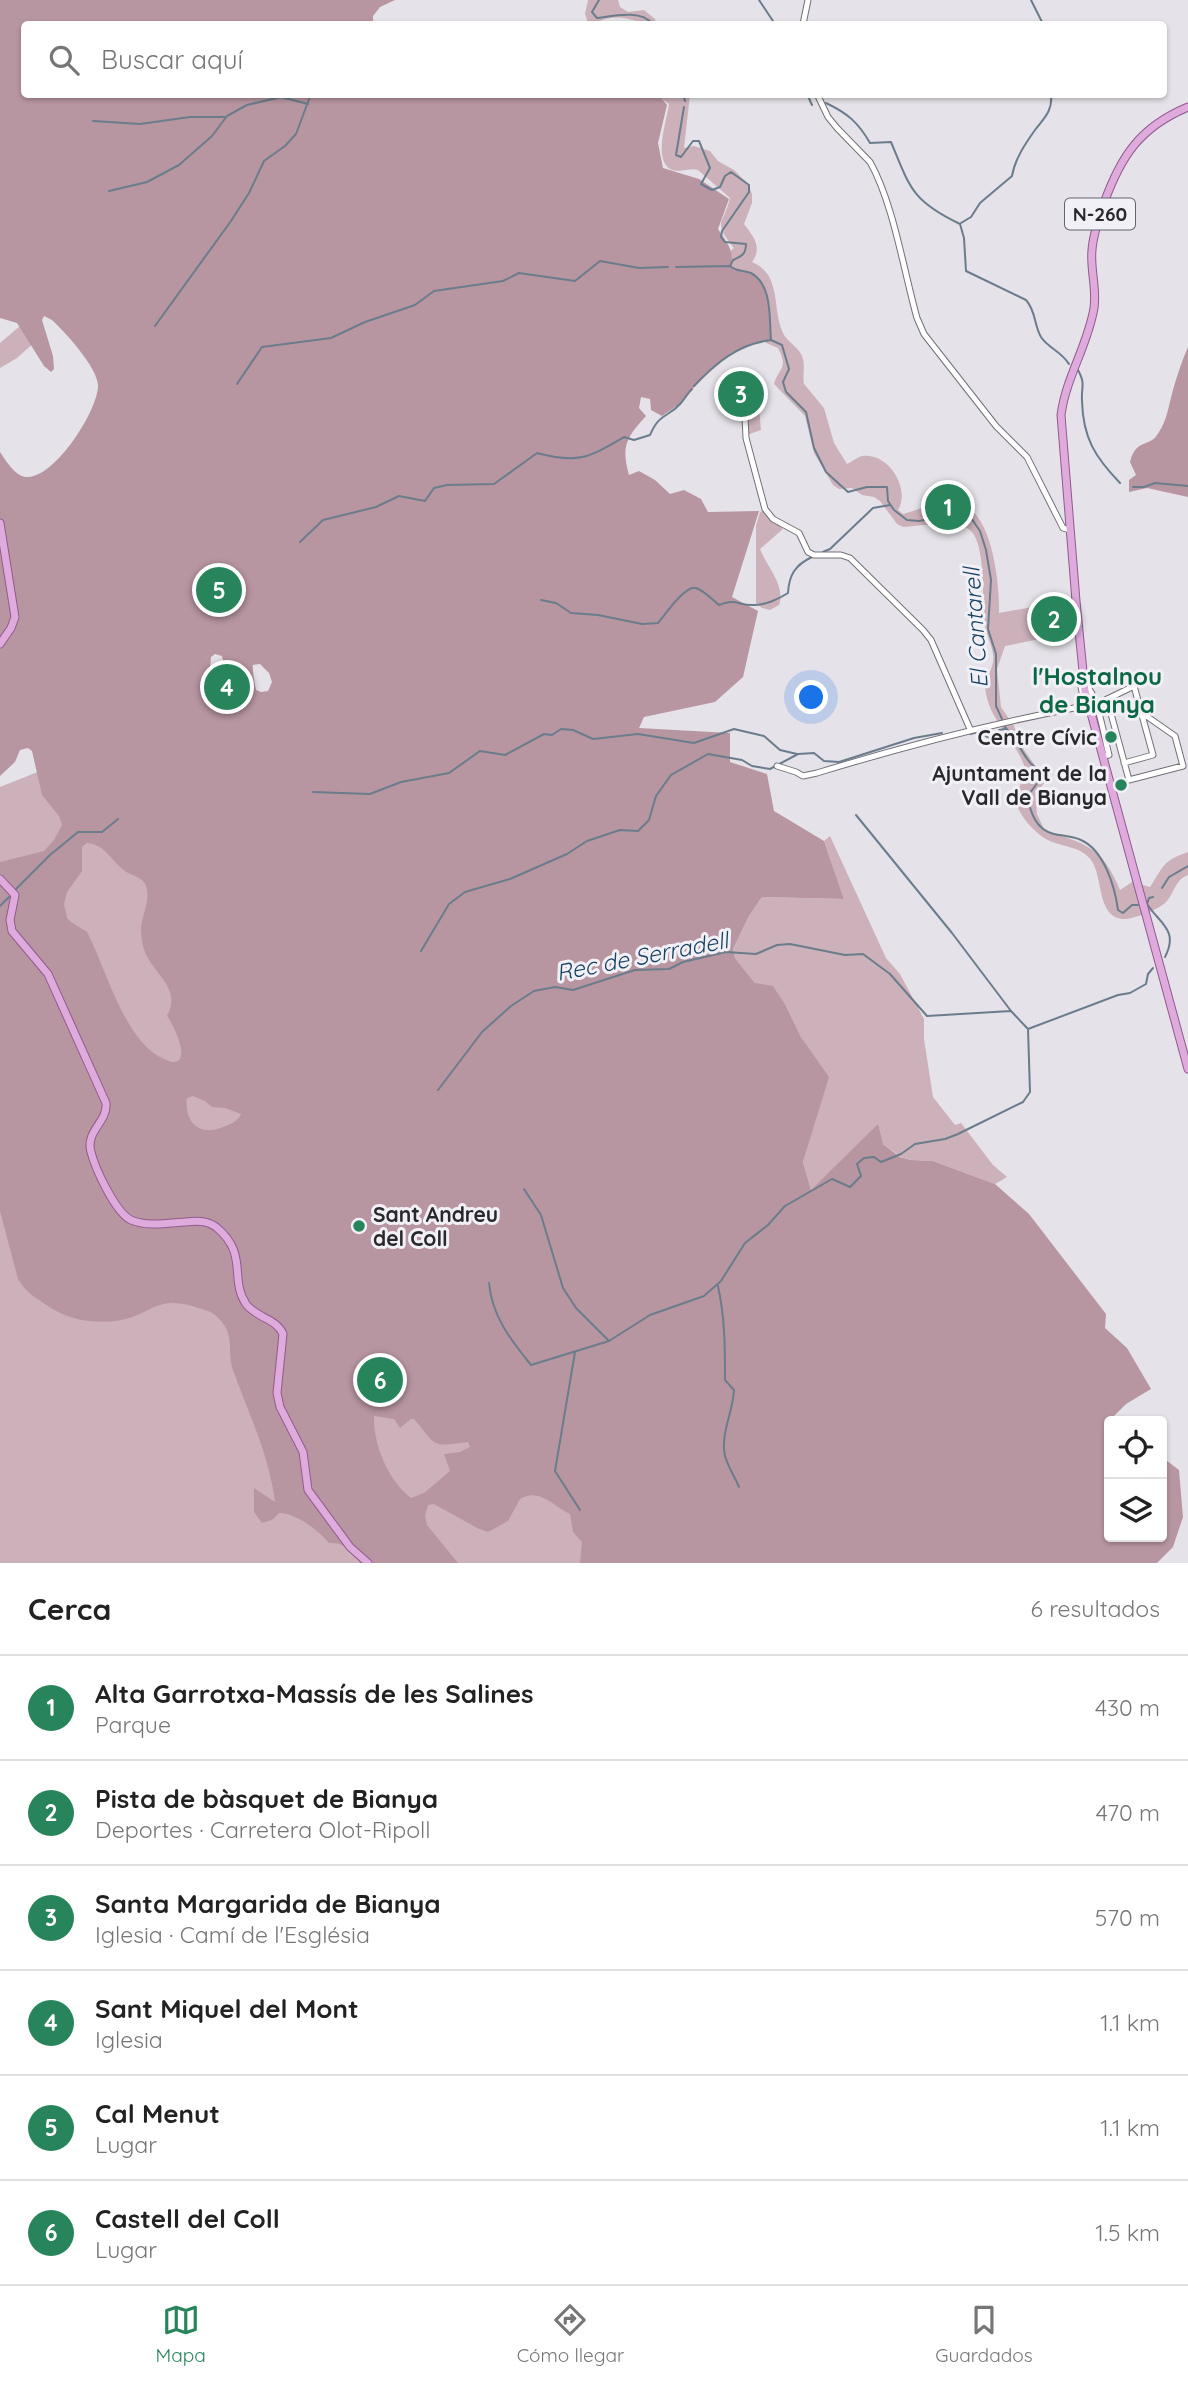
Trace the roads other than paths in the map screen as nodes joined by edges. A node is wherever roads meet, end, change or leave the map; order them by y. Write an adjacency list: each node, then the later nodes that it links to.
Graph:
1 (808, 0): 2 (street)
2 (804, 21)
3 (819, 98): 7 (street)
4 (1188, 107): 7 (main road, N-260)
5 (742, 410): 11 (street)
6 (0, 523): 8 (main road)
7 (1070, 530): 9 (main road, N-260)
8 (0, 644)
9 (1094, 704): 10 (street); 11 (street); 12 (street); 15 (main road, N-260)
10 (1142, 713): 12 (street); 12 (street)
11 (970, 729): 13 (street)
12 (1124, 763)
13 (777, 766)
14 (0, 879): 16 (main road)
15 (1188, 1069)
16 (368, 1563)

